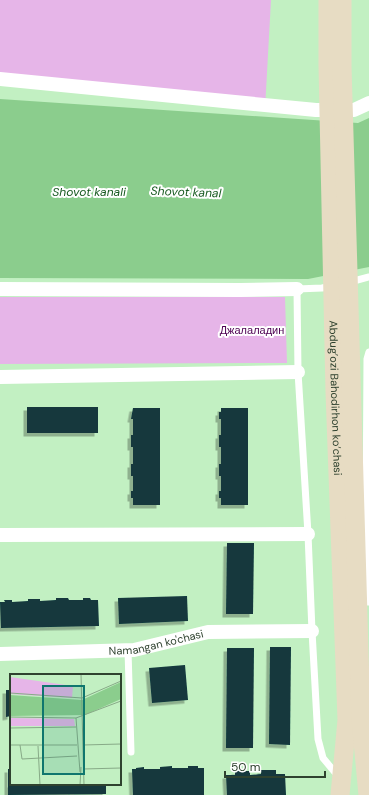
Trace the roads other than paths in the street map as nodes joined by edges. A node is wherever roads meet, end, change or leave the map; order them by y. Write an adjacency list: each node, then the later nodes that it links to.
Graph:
1 (328, 0): 3 (main road, Abdug’ozi Bahodirhon ko’chasi)
2 (342, 0): 3 (main road, Abdug’ozi Bahodirhon ko’chasi)
3 (335, 66): 12 (main road, Abdug’ozi Bahodirhon ko’chasi)
4 (0, 79): 5 (street)
5 (369, 103)
6 (369, 277): 8 (lane)
7 (0, 289): 8 (street)
8 (297, 289): 10 (lane)
9 (369, 352): 13 (lane)
10 (298, 372): 11 (street); 14 (lane)
11 (0, 377)
12 (344, 392): 20 (main road, Abdug’ozi Bahodirhon ko’chasi); 21 (main road, Abdug’ozi Bahodirhon ko’chasi)
13 (368, 528): 16 (lane)
14 (308, 534): 15 (street); 17 (lane)
15 (0, 535)
16 (369, 602)
17 (312, 631): 18 (street, Namangan ko'chasi); 23 (lane)
18 (128, 650): 19 (street, Namangan ko'chasi); 22 (lane)
19 (0, 654)
20 (366, 746): 21 (street); 24 (main road, Abdug’ozi Bahodirhon ko’chasi)
21 (344, 747): 23 (main road, Abdug’ozi Bahodirhon ko’chasi)
22 (132, 752)
23 (341, 787)
24 (368, 795)

